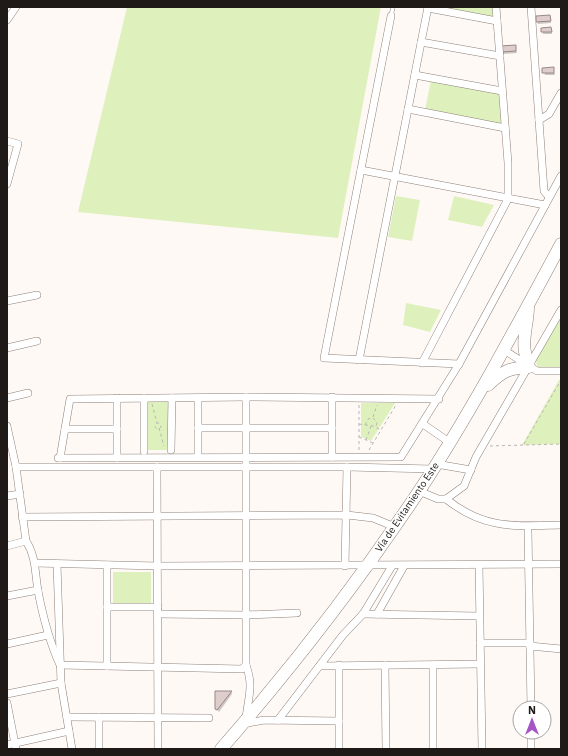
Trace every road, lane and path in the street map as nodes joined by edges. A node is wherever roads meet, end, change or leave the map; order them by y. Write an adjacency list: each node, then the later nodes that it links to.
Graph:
1 (16, 7): 7 (street)
2 (392, 7): 6 (lane)
3 (428, 7): 8 (street); 9 (street)
4 (496, 7): 8 (street)
5 (531, 7): 15 (street)
6 (391, 16): 18 (street)
7 (7, 20)
8 (497, 21): 10 (street)
9 (421, 42): 10 (street); 11 (street)
10 (500, 56): 12 (street)
11 (415, 75): 12 (street); 14 (street)
12 (502, 91): 16 (street)
13 (561, 93): 15 (street)
14 (408, 109): 16 (street); 20 (street)
15 (539, 120): 22 (street)
16 (505, 128): 23 (street)
17 (7, 141): 21 (street)
18 (361, 170): 20 (street); 33 (street)
19 (561, 176): 22 (street)
20 (395, 177): 23 (street); 33 (street)
21 (7, 184)
22 (549, 197): 24 (street)
23 (508, 199): 24 (street); 34 (street)
24 (545, 205): 35 (street)
25 (561, 244): 28 (highway, Vía de Evitamiento Este)
26 (37, 295): 27 (street)
27 (7, 301)
28 (528, 305): 32 (highway, Vía de Evitamiento Este); 36 (highway)
29 (561, 310): 36 (street)
30 (37, 342): 31 (street)
31 (7, 348)
32 (504, 350): 36 (street); 40 (highway, Vía de Evitamiento Este)
33 (359, 360): 34 (street)
34 (422, 362): 35 (street)
35 (459, 364): 49 (street)
36 (529, 367): 37 (street); 40 (highway); 73 (street)
37 (561, 371)
38 (561, 380): 72 (path)
39 (28, 393): 44 (street)
40 (479, 394): 69 (highway, Vía de Evitamiento Este)
41 (246, 397): 42 (street); 47 (street); 62 (street)
42 (332, 397): 43 (street); 63 (street)
43 (359, 397): 48 (street); 54 (path)
44 (7, 398)
45 (117, 398): 50 (street); 64 (street); 65 (street)
46 (172, 398): 47 (street); 50 (street); 75 (street)
47 (198, 398): 61 (street)
48 (400, 398): 49 (street); 66 (path)
49 (438, 399): 56 (street)
50 (148, 400): 53 (path); 76 (street)
51 (377, 402): 52 (path)
52 (373, 418): 55 (path); 59 (path)
53 (157, 423): 60 (path); 60 (path)
54 (359, 424): 55 (path); 67 (path)
55 (365, 424): 57 (path)
56 (423, 424): 69 (street); 81 (street)
57 (371, 425): 59 (path); 68 (path)
58 (7, 426): 74 (street)
59 (376, 427): 66 (path)
60 (159, 428): 75 (path)
61 (198, 428): 62 (street); 79 (street)
62 (246, 428): 63 (street); 80 (street)
63 (332, 428): 81 (street)
64 (65, 429): 65 (street); 82 (street)
65 (117, 429): 82 (street)
66 (381, 430): 70 (path)
67 (359, 436): 68 (path); 77 (path)
68 (366, 440): 70 (path)
69 (449, 442): 84 (highway, Vía de Evitamiento Este)
70 (373, 443): 78 (path)
71 (561, 444): 72 (path)
72 (523, 445): 73 (path)
73 (483, 446): 88 (street)
74 (9, 448): 85 (street)
75 (168, 450)
76 (144, 451)
77 (359, 451)
78 (368, 451)
79 (198, 457): 80 (street); 82 (street)
80 (246, 457): 81 (street); 86 (street)
81 (332, 457)
82 (117, 458)
83 (157, 466): 85 (street); 86 (street); 94 (street)
84 (434, 466): 87 (street); 88 (street); 89 (highway, Vía de Evitamiento Este)
85 (16, 467): 90 (street)
86 (246, 467): 87 (street); 95 (street)
87 (347, 467): 93 (street)
88 (471, 470): 92 (street)
89 (419, 491): 92 (street); 98 (highway, Vía de Evitamiento Este)
90 (20, 494): 91 (street); 96 (street)
91 (7, 496)
92 (446, 499): 97 (street)
93 (347, 515): 95 (street); 98 (street); 110 (street)
94 (158, 516): 95 (street); 96 (street); 108 (street)
95 (246, 516): 109 (street)
96 (22, 517): 100 (street)
97 (561, 525)
98 (395, 527): 111 (highway, Vía de Evitamiento Este)
99 (528, 531): 107 (street)
100 (26, 541): 101 (street); 102 (street)
101 (7, 546)
102 (35, 563): 103 (street); 114 (street)
103 (58, 564): 105 (street); 129 (street)
104 (561, 564): 107 (street)
105 (107, 565): 108 (street); 116 (street)
106 (480, 565): 107 (street); 113 (street); 122 (street)
107 (528, 565): 126 (street)
108 (158, 566): 109 (street); 117 (street)
109 (246, 566): 110 (street); 121 (street)
110 (345, 566): 111 (street)
111 (367, 566): 112 (street); 147 (highway, Vía de Evitamiento Este)
112 (392, 566): 113 (street); 119 (street)
113 (404, 566): 120 (street)
114 (38, 590): 115 (street); 123 (street)
115 (7, 596)
116 (107, 607): 117 (street); 134 (street)
117 (158, 611): 121 (street); 136 (street)
118 (297, 613): 121 (street)
119 (363, 614): 120 (street); 135 (street)
120 (377, 614): 122 (street)
121 (246, 615): 130 (street)
122 (479, 616): 124 (street)
123 (48, 635): 125 (street); 129 (street)
124 (480, 643): 126 (street); 128 (street)
125 (7, 644)
126 (530, 645): 127 (street); 139 (street)
127 (561, 649)
128 (480, 664): 133 (street); 158 (street)
129 (60, 665): 134 (street); 137 (street)
130 (246, 665): 136 (street); 147 (street)
131 (339, 665): 132 (street); 135 (street); 146 (street)
132 (385, 665): 133 (street); 156 (street)
133 (433, 665): 157 (street)
134 (107, 666): 136 (street)
135 (320, 666): 145 (street)
136 (158, 667): 143 (street)
137 (61, 684): 138 (street); 141 (street)
138 (7, 694)
139 (531, 700)
140 (7, 703): 150 (street)
141 (67, 717): 142 (street); 148 (street)
142 (99, 717): 143 (street); 152 (street)
143 (158, 717): 144 (street); 153 (street)
144 (209, 718)
145 (278, 720): 146 (street); 147 (street)
146 (339, 721): 155 (street)
147 (244, 722): 154 (highway, Vía de Evitamiento Este)
148 (69, 731): 150 (street); 151 (street)
149 (7, 745): 150 (street)
150 (16, 746)
151 (72, 749)
152 (99, 749)
153 (158, 749)
154 (221, 749)
155 (339, 749)
156 (386, 749)
157 (433, 749)
158 (482, 749)

